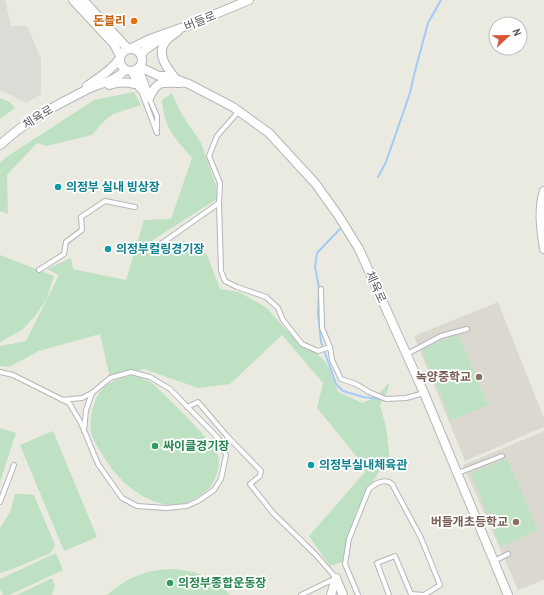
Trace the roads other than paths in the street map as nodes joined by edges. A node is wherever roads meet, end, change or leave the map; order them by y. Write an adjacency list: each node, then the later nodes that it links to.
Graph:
1 (73, 0): 6 (street)
2 (83, 0): 5 (street)
3 (249, 0): 4 (street, 버들로)
4 (176, 30): 5 (street); 7 (street); 8 (street)
5 (128, 49): 6 (street); 7 (street, 체육로)
6 (120, 57): 7 (street); 11 (street)
7 (136, 66): 8 (street, 체육로); 10 (street); 11 (street); 12 (street)
8 (171, 77): 9 (street, 체육로)
9 (189, 84): 12 (street); 13 (street, 체육로)
10 (137, 86): 11 (street); 12 (lane)
11 (79, 94): 14 (street, 체육로)
12 (150, 98)
13 (239, 111): 16 (lane); 24 (street, 체육로)
14 (0, 145)
15 (544, 191): 19 (street)
16 (219, 203): 18 (lane); 23 (lane)
17 (135, 207): 20 (lane)
18 (158, 246)
19 (544, 249)
20 (39, 270)
21 (321, 289): 23 (lane)
22 (467, 329): 24 (lane)
23 (329, 347): 27 (lane)
24 (407, 354): 27 (street, 체육로)
25 (0, 372): 28 (lane)
26 (92, 392): 28 (lane); 29 (lane); 30 (lane)
27 (424, 393): 33 (street, 체육로)
28 (62, 400): 30 (lane)
29 (187, 407): 30 (lane); 37 (lane)
30 (84, 434)
31 (502, 456): 33 (lane)
32 (14, 464): 34 (lane)
33 (458, 474): 36 (street, 체육로)
34 (0, 502)
35 (508, 554): 36 (lane)
36 (494, 560): 44 (street, 체육로)
37 (336, 578): 38 (lane); 39 (street); 40 (street)
38 (301, 595)
39 (331, 595)
40 (343, 595)
41 (358, 595): 43 (lane)
42 (389, 595): 43 (lane)
43 (411, 595)
44 (508, 595)

